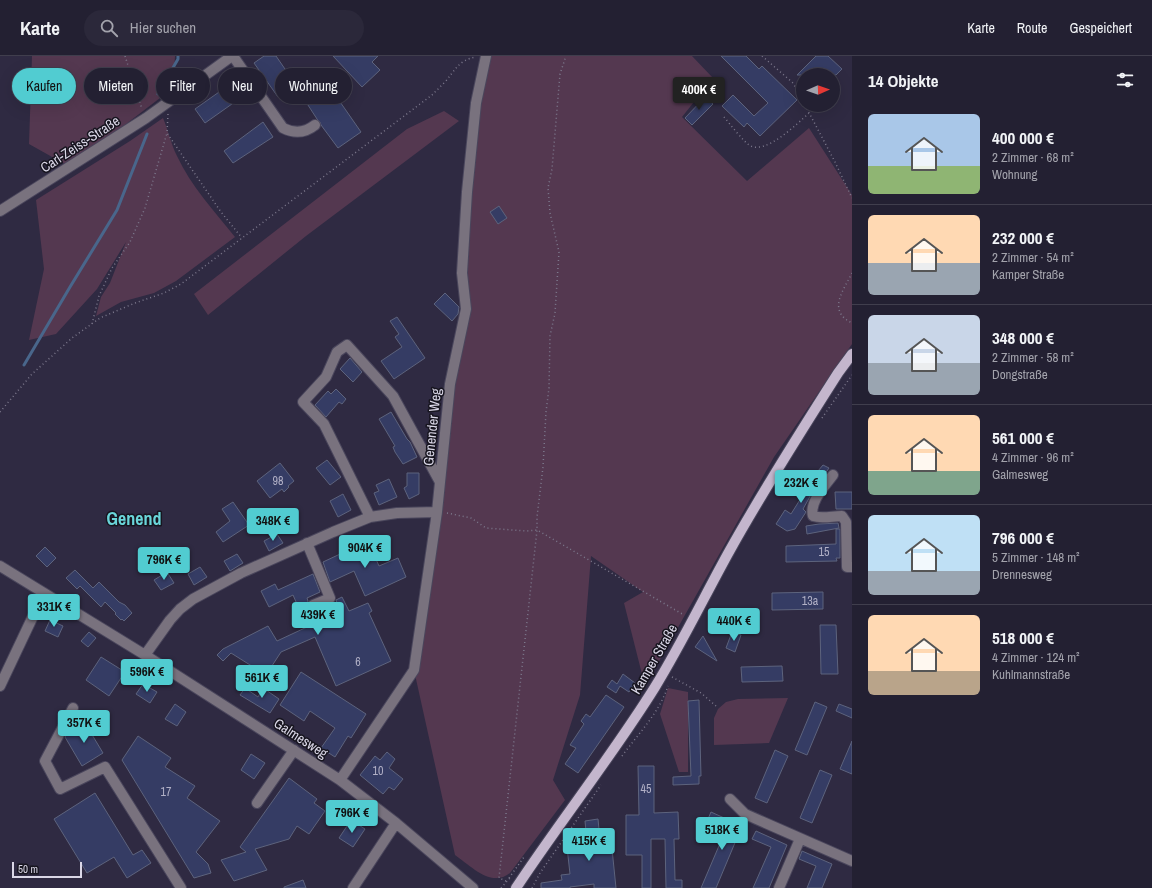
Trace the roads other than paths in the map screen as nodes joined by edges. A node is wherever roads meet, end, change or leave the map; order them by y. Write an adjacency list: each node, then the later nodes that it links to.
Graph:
1 (232, 56): 3 (street); 4 (street, Carl-Zeiss-Straße)
2 (486, 56): 7 (street, Genender Weg)
3 (315, 125)
4 (0, 211)
5 (852, 354): 28 (main road, Kamper Straße)
6 (833, 475): 12 (street)
7 (440, 482): 8 (street, Genender Weg); 9 (street)
8 (437, 512): 9 (street); 19 (street, Genender Weg)
9 (370, 517): 10 (street)
10 (307, 543): 14 (street); 15 (street)
11 (0, 566): 13 (street, Galmesweg)
12 (852, 567)
13 (44, 593): 15 (street, Galmesweg); 16 (street)
14 (313, 605)
15 (145, 655): 18 (street, Galmesweg)
16 (0, 686)
17 (73, 708): 25 (street)
18 (294, 750): 19 (street, Galmesweg); 21 (street)
19 (340, 780): 22 (street, Galmesweg)
20 (730, 799): 23 (street)
21 (257, 803)
22 (396, 823): 26 (street); 27 (street, Galmesweg)
23 (800, 838): 24 (street); 29 (street)
24 (852, 861)
25 (181, 888)
26 (353, 888)
27 (473, 888)
28 (516, 888)
29 (779, 888)

